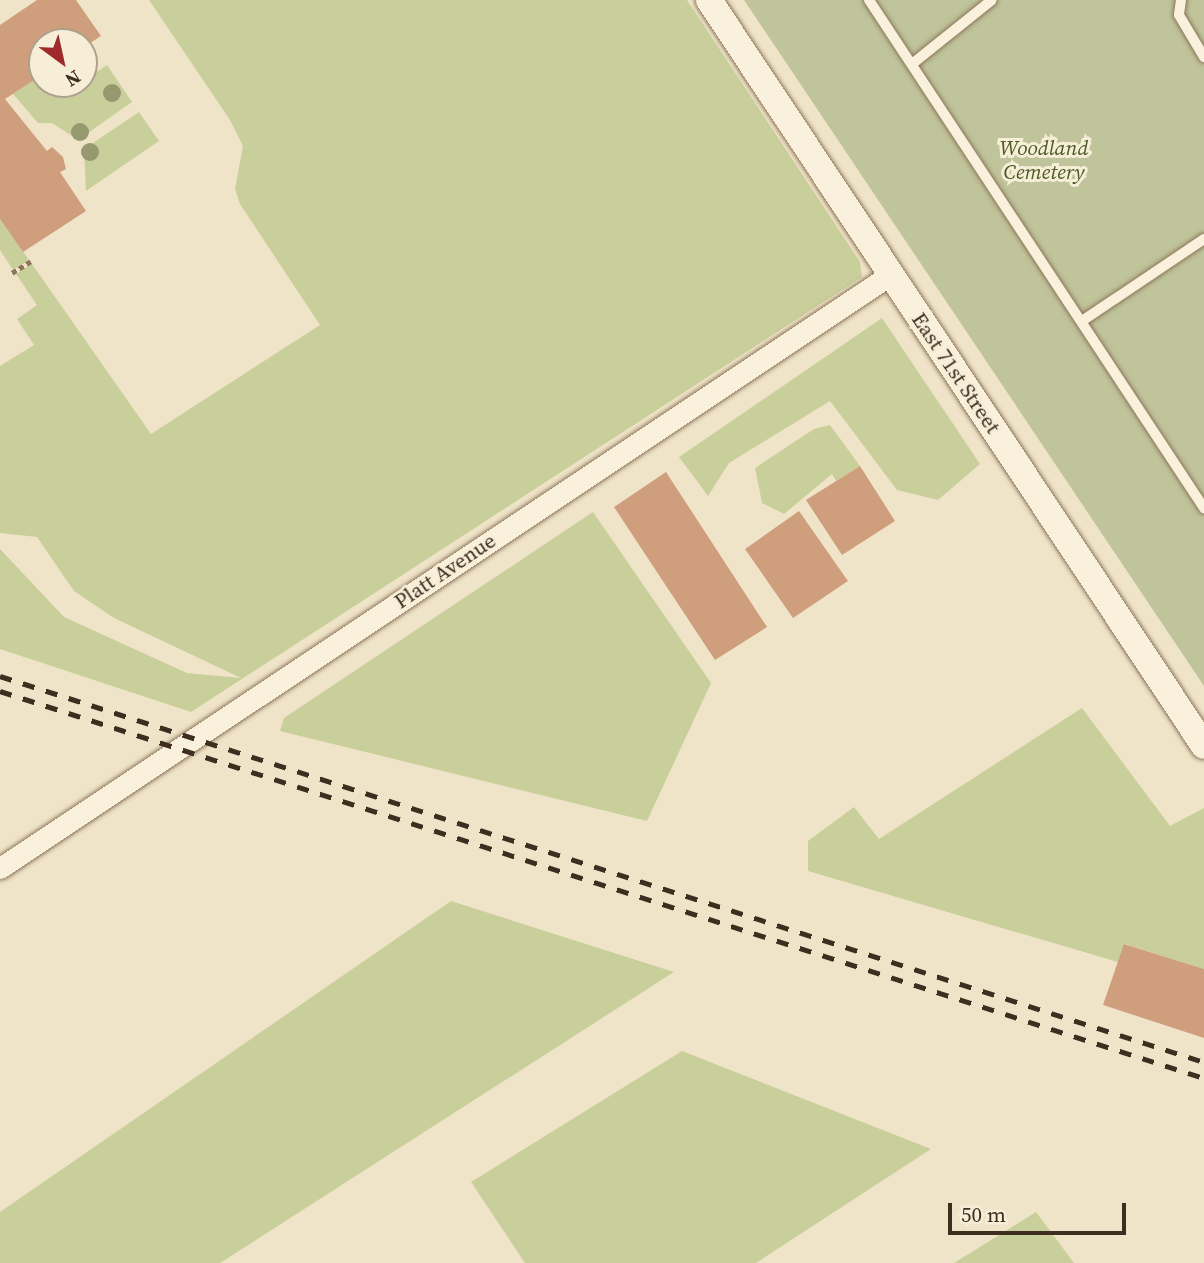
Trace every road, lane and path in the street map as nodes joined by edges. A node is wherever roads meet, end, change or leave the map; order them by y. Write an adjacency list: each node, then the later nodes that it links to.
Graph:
1 (709, 0): 10 (street, East 71st Street)
2 (869, 0): 6 (lane)
3 (992, 0): 6 (lane)
4 (1181, 0): 5 (lane)
5 (1204, 57)
6 (912, 64): 11 (lane)
7 (1204, 239): 11 (lane)
8 (31, 261): 9 (path)
9 (12, 273)
10 (890, 275): 13 (street, East 71st Street); 14 (street, Platt Avenue)
11 (1082, 321): 12 (lane)
12 (1204, 508)
13 (1204, 746)
14 (0, 868)

